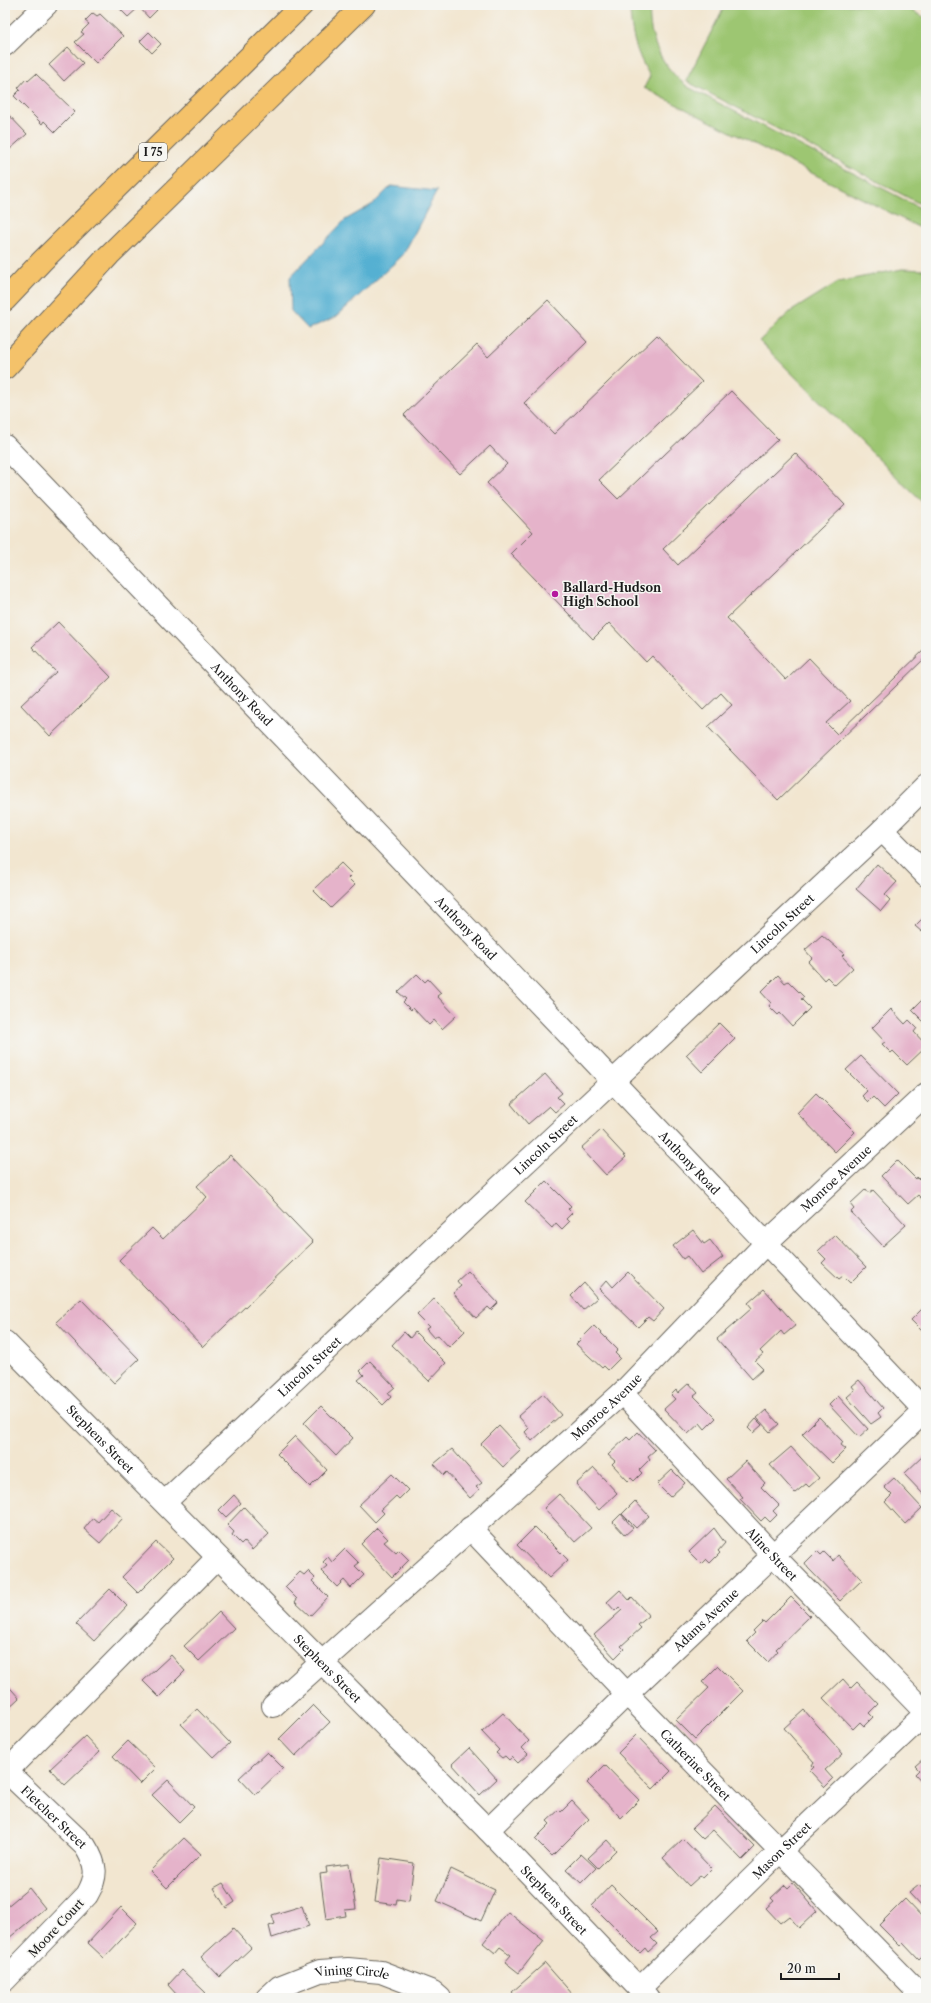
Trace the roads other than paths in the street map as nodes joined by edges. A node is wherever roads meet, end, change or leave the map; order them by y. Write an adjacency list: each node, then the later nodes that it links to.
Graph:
1 (46, 5): 4 (street)
2 (302, 5): 5 (highway, I 75)
3 (364, 5): 6 (highway)
4 (5, 45)
5 (5, 300)
6 (8, 364)
7 (5, 446): 11 (street, Anthony Road)
8 (926, 786): 9 (street, Lincoln Street)
9 (882, 830): 10 (street); 11 (street, Lincoln Street)
10 (926, 876)
11 (613, 1081): 13 (street, Anthony Road); 17 (street, Lincoln Street)
12 (926, 1094): 13 (street, Monroe Avenue)
13 (766, 1243): 15 (street, Monroe Avenue); 16 (street, Anthony Road)
14 (5, 1342): 17 (street, Stephens Street)
15 (622, 1393): 18 (street, Monroe Avenue); 19 (street, Aline Street)
16 (926, 1411): 19 (street, Adams Avenue)
17 (165, 1502): 20 (street, Stephens Street)
18 (470, 1528): 21 (street, Monroe Avenue); 22 (street, Catherine Street)
19 (774, 1555): 22 (street, Adams Avenue); 24 (street, Aline Street)
20 (217, 1558): 21 (street, Stephens Street); 25 (street)
21 (321, 1662): 23 (street, Monroe Avenue); 26 (street, Stephens Street)
22 (627, 1694): 26 (street, Adams Avenue); 27 (street, Catherine Street)
23 (273, 1706)
24 (926, 1713): 27 (street, Mason Street)
25 (6, 1771): 28 (street, Fletcher Street)
26 (488, 1830): 30 (street, Stephens Street)
27 (780, 1851): 30 (street, Mason Street); 33 (street, Catherine Street)
28 (95, 1868): 29 (street, Moore Court)
29 (5, 1980)
30 (644, 1993)
31 (267, 1998): 32 (street, Vining Circle)
32 (440, 1998)
33 (924, 1998)

